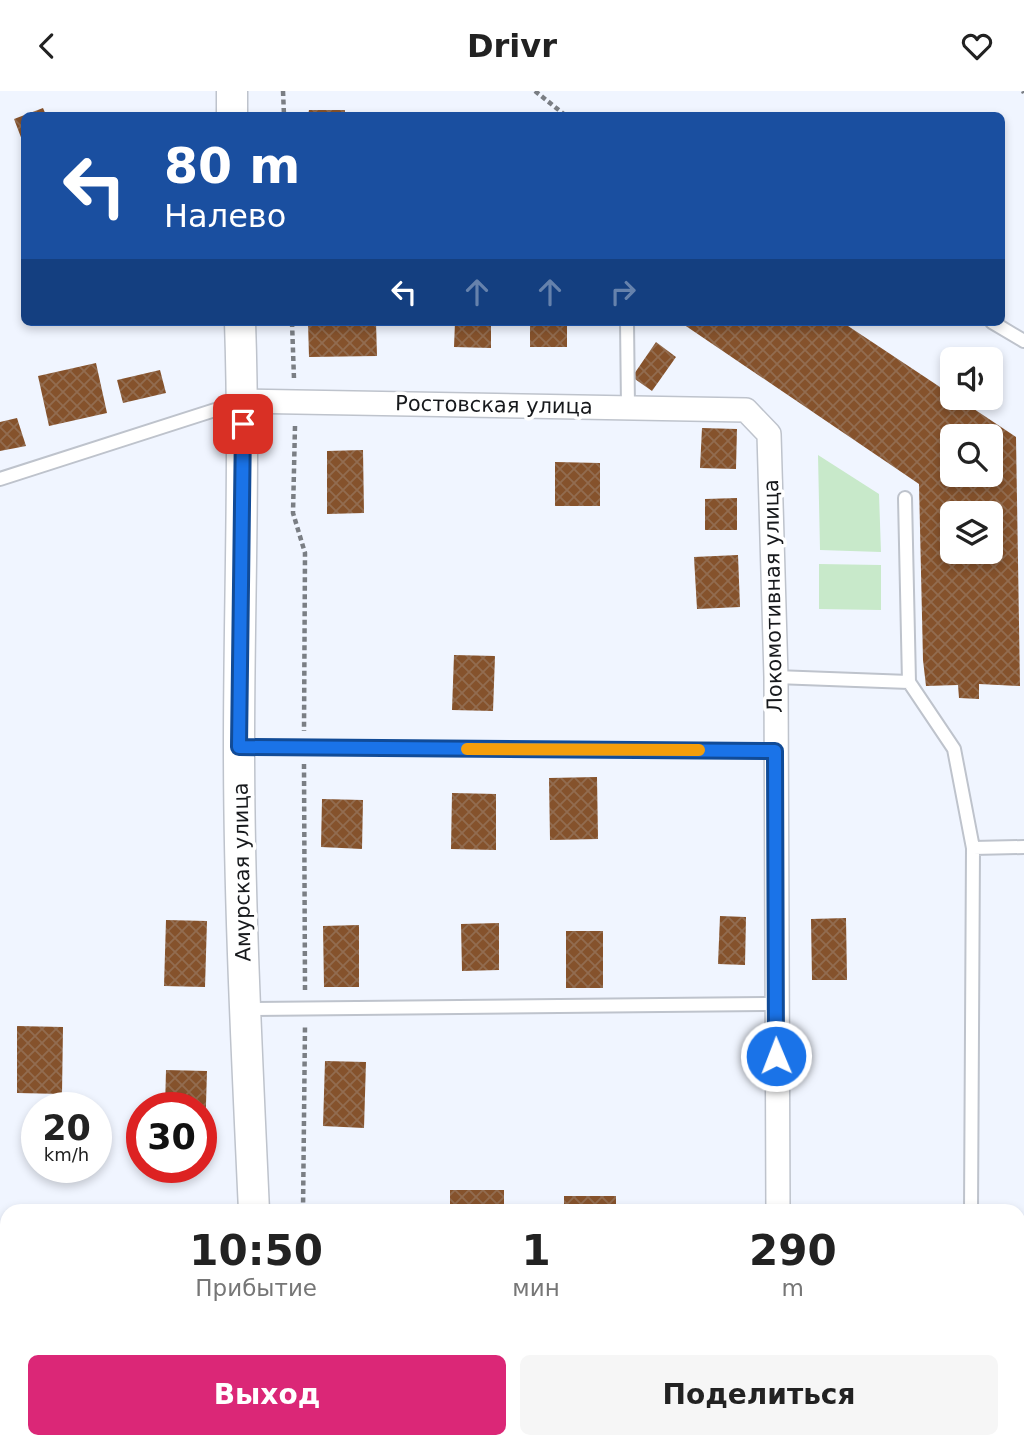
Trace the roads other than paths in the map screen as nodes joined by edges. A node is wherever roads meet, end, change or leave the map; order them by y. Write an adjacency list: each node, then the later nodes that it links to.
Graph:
1 (232, 91): 2 (street)
2 (232, 112)
3 (240, 326): 7 (street, Амурская улица)
4 (627, 326): 8 (lane)
5 (999, 326): 6 (lane)
6 (1024, 341)
7 (243, 401): 8 (street, Ростовская улица); 10 (lane); 14 (street, Амурская улица)
8 (628, 407): 9 (street, Ростовская улица)
9 (746, 410): 12 (street, Локомотивная улица)
10 (0, 479)
11 (905, 498): 13 (lane)
12 (776, 677): 13 (lane); 15 (street, Локомотивная улица)
13 (909, 682): 17 (lane)
14 (239, 747): 15 (lane); 19 (street, Амурская улица)
15 (775, 751): 18 (street, Локомотивная улица)
16 (1024, 847): 17 (lane)
17 (973, 848): 22 (lane)
18 (775, 1004): 19 (lane); 21 (street, Локомотивная улица)
19 (245, 1009): 20 (street, Амурская улица)
20 (254, 1204)
21 (778, 1204)
22 (971, 1204)

